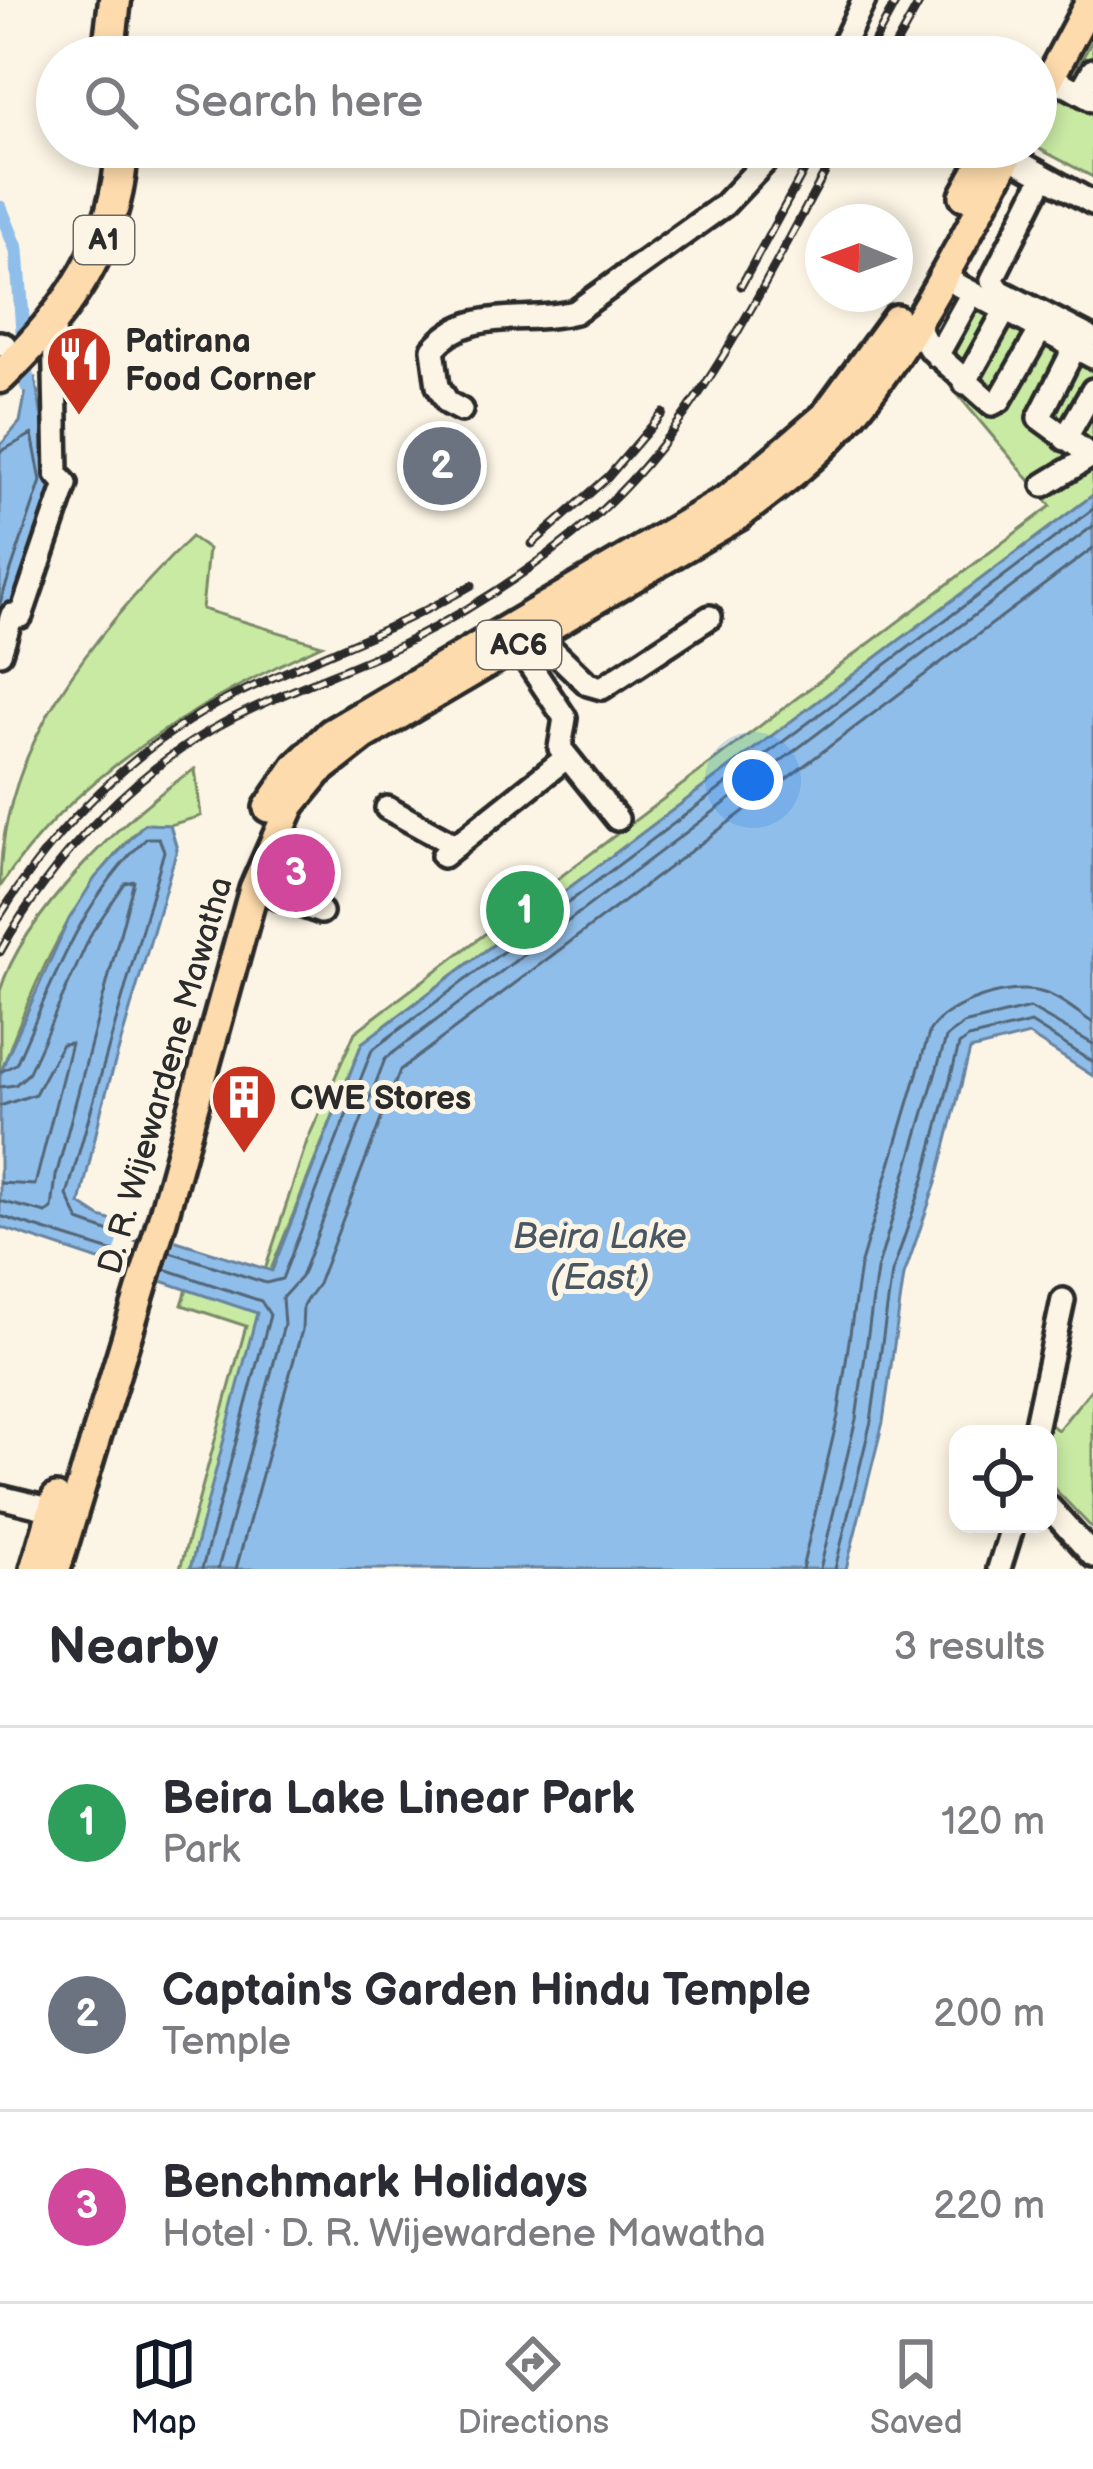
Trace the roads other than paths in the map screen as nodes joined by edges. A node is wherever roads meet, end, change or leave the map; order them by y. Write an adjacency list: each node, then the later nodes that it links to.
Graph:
1 (115, 0): 5 (highway)
2 (131, 0): 6 (highway)
3 (864, 0): 7 (street)
4 (1085, 7): 8 (main road)
5 (111, 36)
6 (127, 36)
7 (847, 36)
8 (1057, 50)
9 (1093, 70): 11 (street)
10 (1057, 79): 11 (street)
11 (1087, 97)
12 (105, 168): 24 (highway, A1)
13 (120, 168): 24 (highway, A1)
14 (759, 168): 33 (street)
15 (993, 168): 45 (main road, D. R. Wijewardene Mawatha / AC6)
16 (995, 168): 20 (main road, D. R. Wijewardene Mawatha / AC6)
17 (1031, 168): 18 (street)
18 (1043, 176): 19 (street); 21 (street)
19 (1093, 203)
20 (962, 238): 21 (street); 22 (main road, D. R. Wijewardene Mawatha / AC6)
21 (999, 259): 28 (street)
22 (940, 276): 23 (street); 26 (main road, D. R. Wijewardene Mawatha / AC6)
23 (972, 293): 25 (street); 30 (street)
24 (52, 309): 29 (highway, A1); 39 (street)
25 (1005, 311): 27 (street); 31 (street)
26 (915, 321): 30 (street); 38 (main road, D. R. Wijewardene Mawatha / AC6)
27 (1041, 329): 28 (street); 31 (street)
28 (1086, 347): 34 (street)
29 (6, 352)
30 (937, 356): 31 (street)
31 (965, 383)
32 (1093, 390): 34 (street)
33 (461, 410)
34 (1065, 439): 35 (street)
35 (1092, 456): 36 (street)
36 (1044, 485)
37 (710, 617): 38 (street)
38 (531, 646): 40 (street); 43 (main road, D. R. Wijewardene Mawatha / AC6)
39 (0, 653)
40 (567, 757): 41 (street); 42 (street)
41 (387, 808)
42 (617, 819)
43 (254, 889): 44 (street); 45 (main road, D. R. Wijewardene Mawatha / AC6)
44 (322, 912)
45 (153, 1221): 46 (main road, D. R. Wijewardene Mawatha / AC6)
46 (133, 1281): 50 (main road, D. R. Wijewardene Mawatha / AC6); 55 (main road, D. R. Wijewardene Mawatha / AC6)
47 (1063, 1300): 48 (street)
48 (1036, 1425)
49 (0, 1497): 50 (street)
50 (53, 1510): 54 (main road, D. R. Wijewardene Mawatha / AC6)
51 (1057, 1516): 53 (street)
52 (1010, 1533): 56 (street)
53 (1093, 1556)
54 (35, 1569)
55 (56, 1569)
56 (999, 1569)

